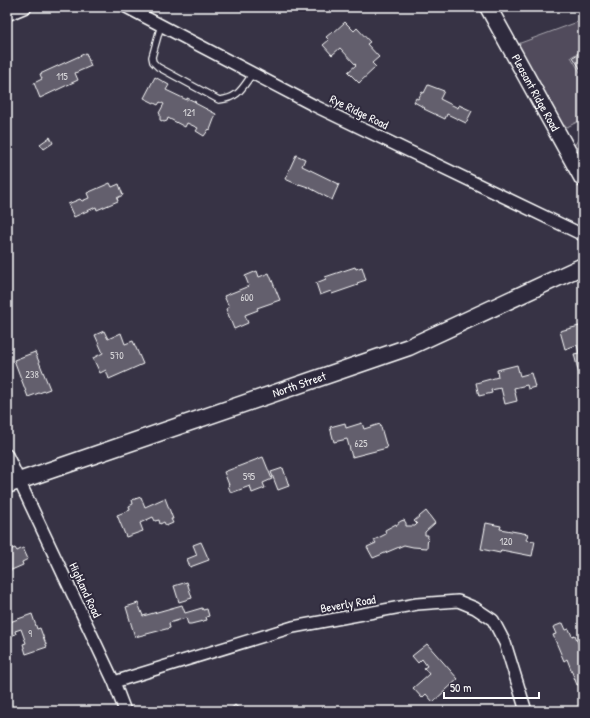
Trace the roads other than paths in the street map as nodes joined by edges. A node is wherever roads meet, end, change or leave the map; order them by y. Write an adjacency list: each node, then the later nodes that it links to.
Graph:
1 (26, 7): 4 (street)
2 (126, 7): 5 (street, Rye Ridge Road)
3 (488, 7): 7 (main road, Pleasant Ridge Road)
4 (7, 15)
5 (161, 24): 6 (street, Rye Ridge Road); 6 (lane)
6 (253, 73): 8 (street, Rye Ridge Road)
7 (583, 179)
8 (583, 235)
9 (583, 266): 11 (main road, North Street)
10 (7, 455): 11 (street, Highland Road)
11 (13, 483): 12 (street, Highland Road)
12 (114, 682): 13 (street, Highland Road); 14 (street, Beverly Road)
13 (125, 711)
14 (526, 711)

